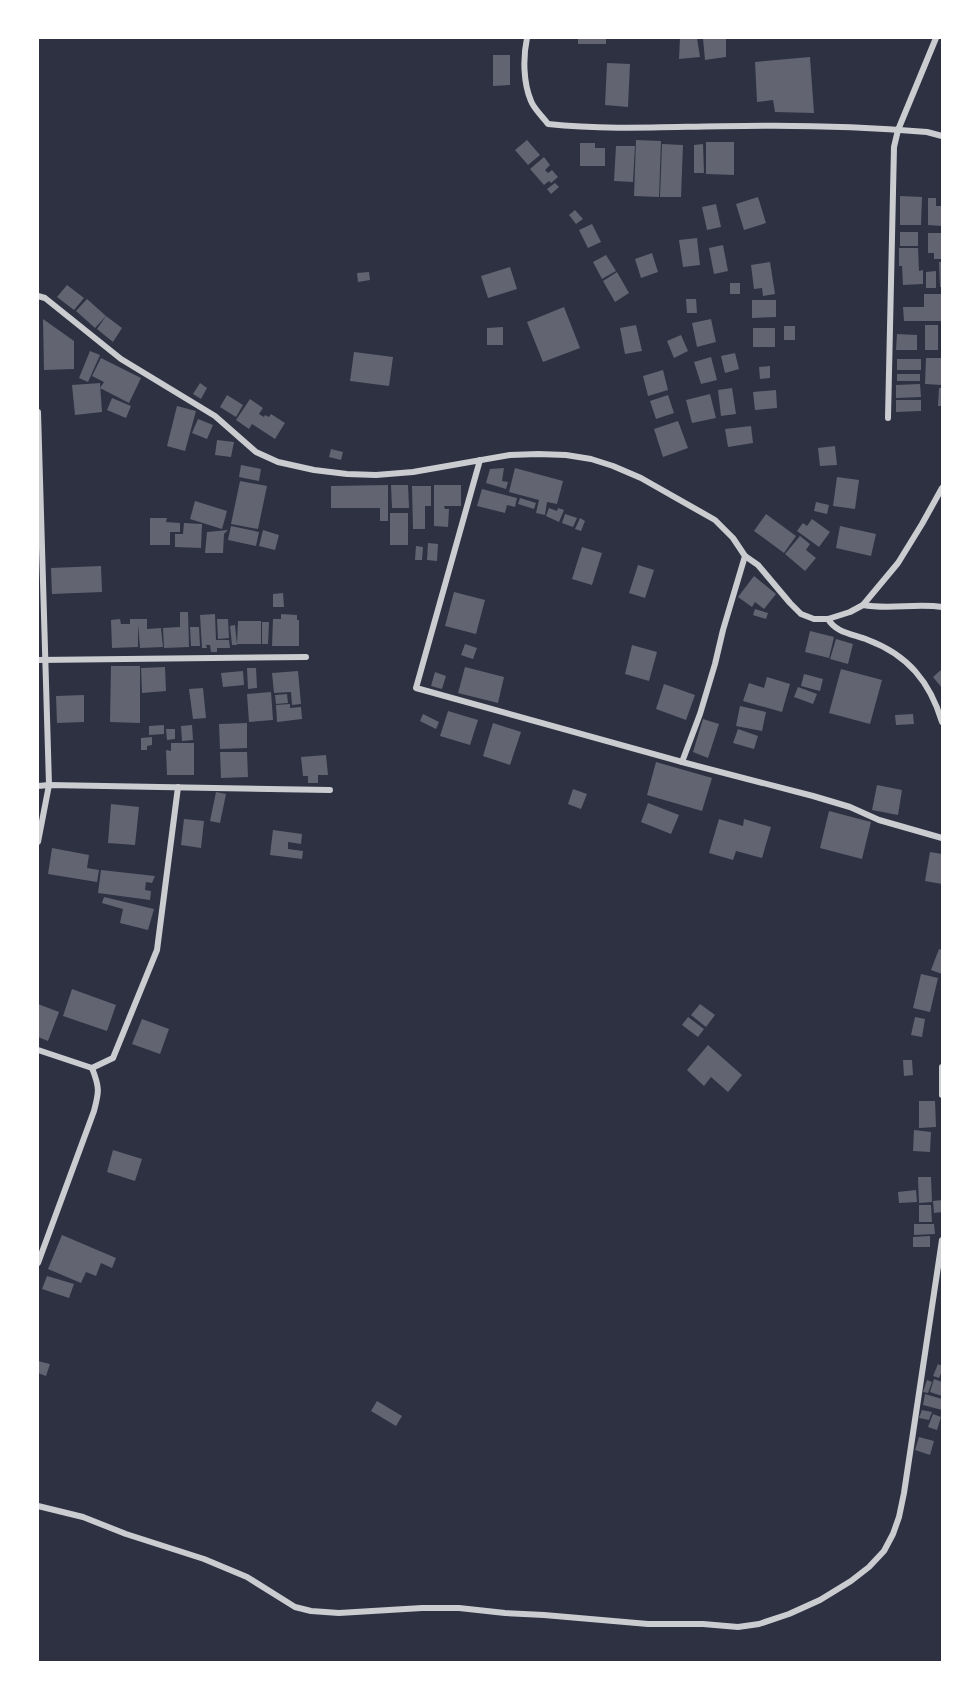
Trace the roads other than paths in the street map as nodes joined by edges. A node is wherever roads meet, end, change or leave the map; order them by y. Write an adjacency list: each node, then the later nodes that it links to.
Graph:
1 (527, 38): 3 (street)
2 (936, 38): 3 (street)
3 (898, 130): 4 (street); 7 (street)
4 (942, 136)
5 (38, 296): 8 (street)
6 (38, 412): 16 (street)
7 (888, 418)
8 (480, 460): 10 (street); 18 (street)
9 (942, 488): 11 (street)
10 (745, 556): 13 (street); 18 (street)
11 (863, 605): 12 (street); 13 (street)
12 (942, 608)
13 (828, 619): 17 (street)
14 (306, 657): 16 (street)
15 (38, 660): 16 (street)
16 (46, 660): 19 (street)
17 (942, 722)
18 (682, 762): 23 (street)
19 (49, 785): 20 (street); 21 (street); 24 (street)
20 (38, 786)
21 (178, 787): 22 (street); 27 (street)
22 (330, 790)
23 (942, 838)
24 (38, 842)
25 (38, 1050): 27 (street)
26 (942, 1067): 28 (street)
27 (92, 1068): 30 (street)
28 (942, 1095)
29 (942, 1240): 31 (street)
30 (38, 1263)
31 (38, 1506)

